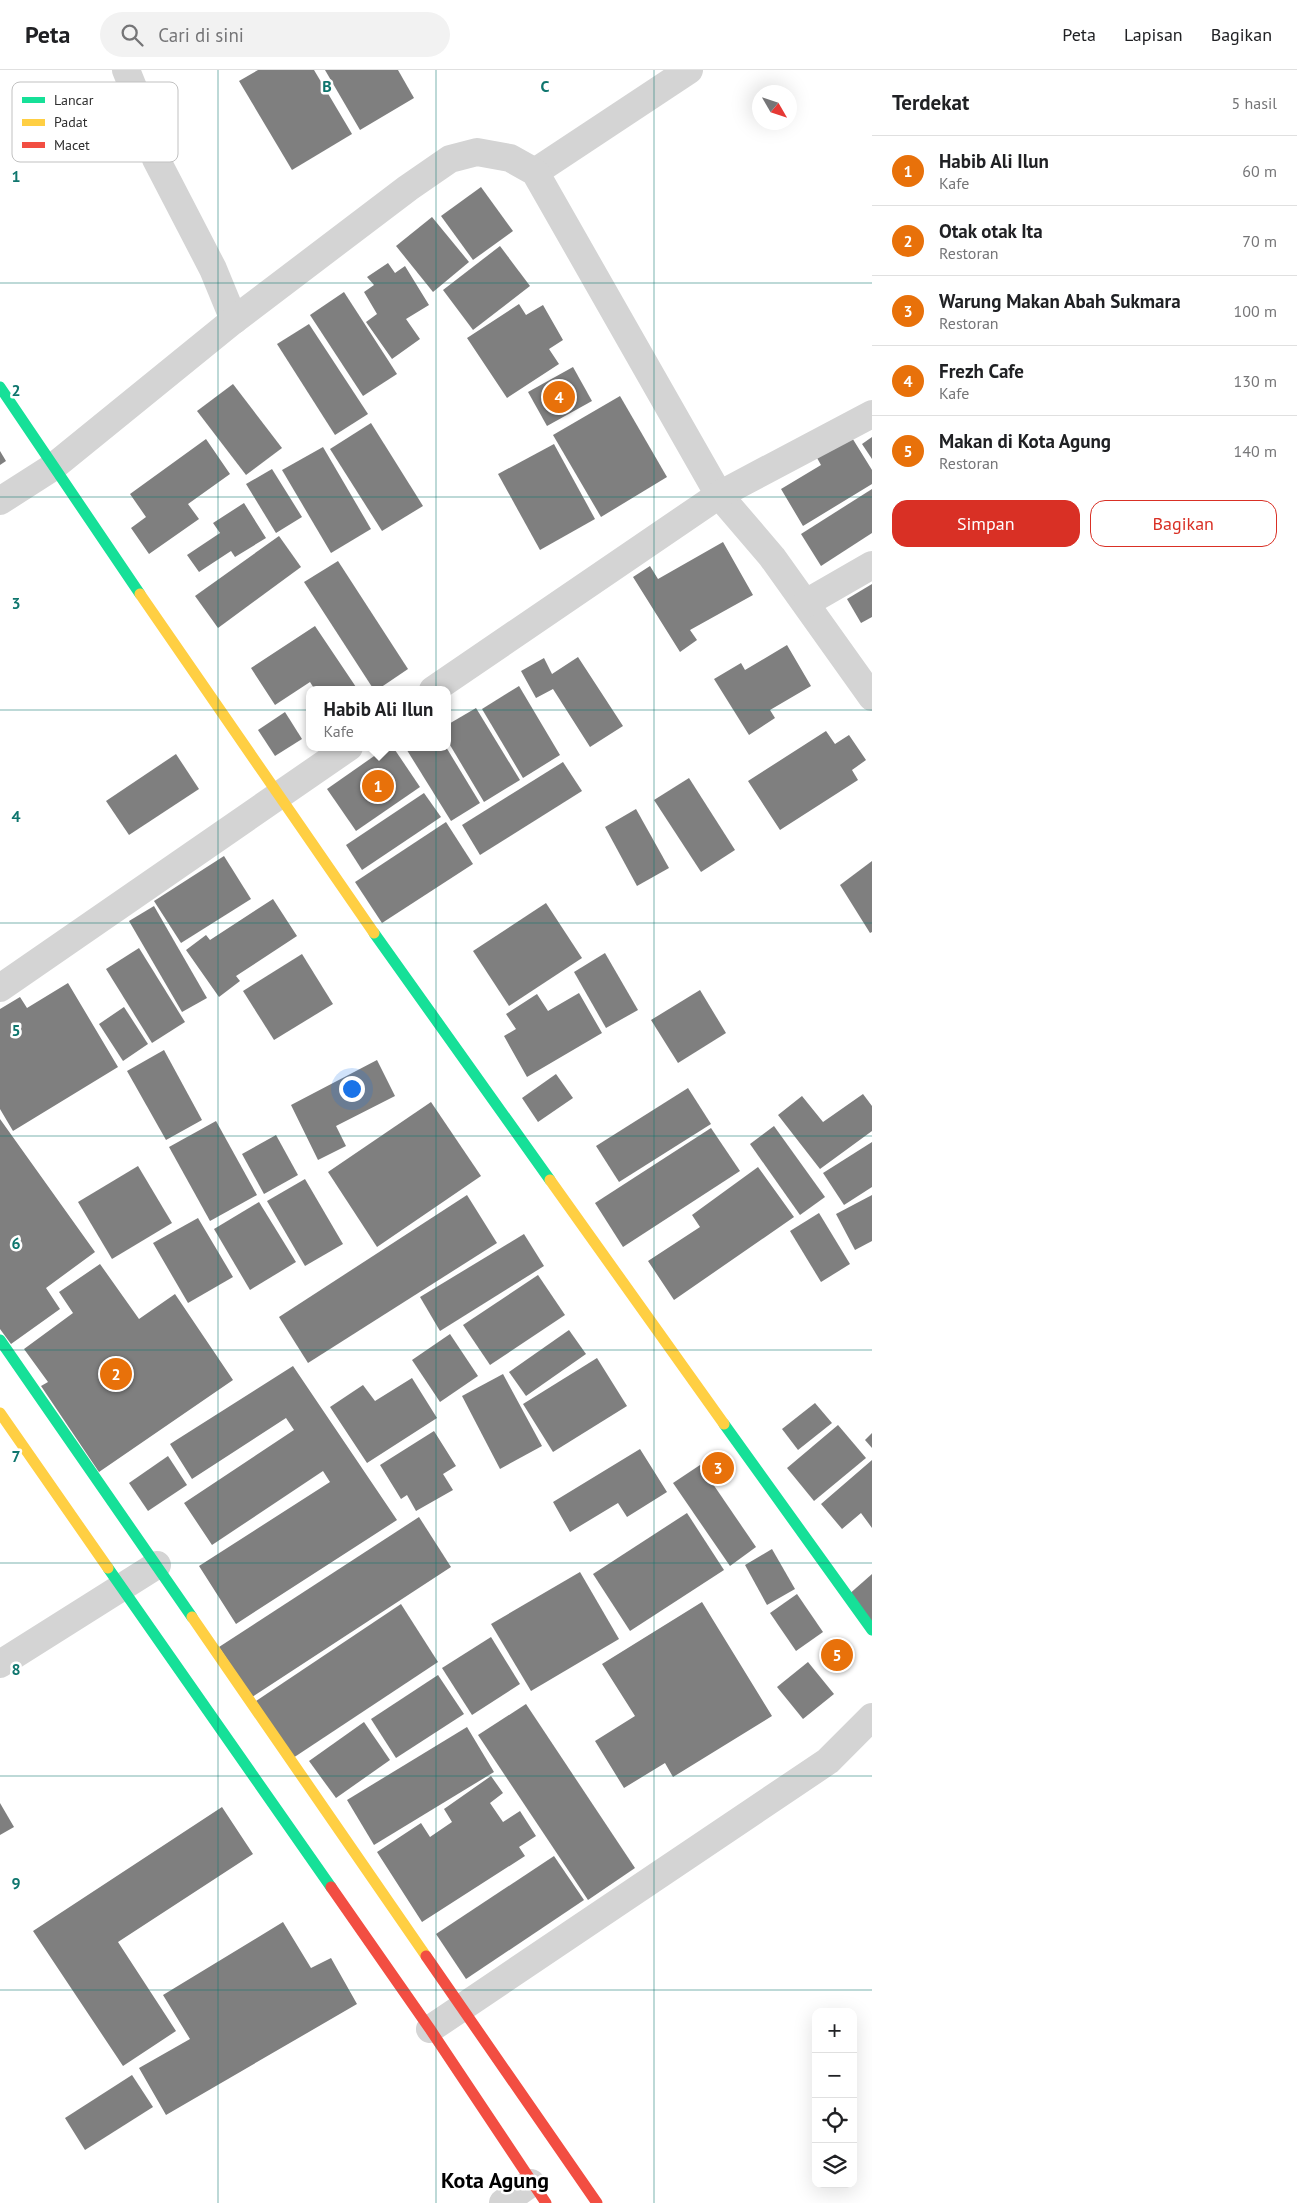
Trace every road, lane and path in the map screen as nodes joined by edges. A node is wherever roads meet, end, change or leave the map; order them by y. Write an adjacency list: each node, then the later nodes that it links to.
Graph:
1 (126, 70): 3 (street)
2 (690, 70): 5 (street)
3 (131, 82)
4 (158, 162): 6 (street)
5 (535, 172): 6 (street); 10 (street)
6 (234, 320): 9 (street)
7 (0, 387): 9 (street)
8 (872, 414): 10 (street)
9 (53, 467): 11 (street); 17 (street)
10 (718, 495): 13 (street); 14 (street)
11 (0, 501)
12 (872, 565): 13 (street)
13 (806, 603): 15 (street)
14 (439, 686)
15 (872, 697)
16 (343, 751): 17 (street)
17 (279, 796): 18 (street); 23 (street)
18 (0, 988)
19 (0, 1340): 21 (street)
20 (0, 1413): 22 (street)
21 (157, 1565): 22 (street); 26 (street)
22 (121, 1587): 24 (street); 27 (street)
23 (872, 1630)
24 (0, 1664)
25 (872, 1717): 26 (street)
26 (462, 2007): 27 (street); 30 (street)
27 (430, 2029): 28 (street)
28 (538, 2193): 29 (street)
29 (503, 2203)
30 (597, 2203)

